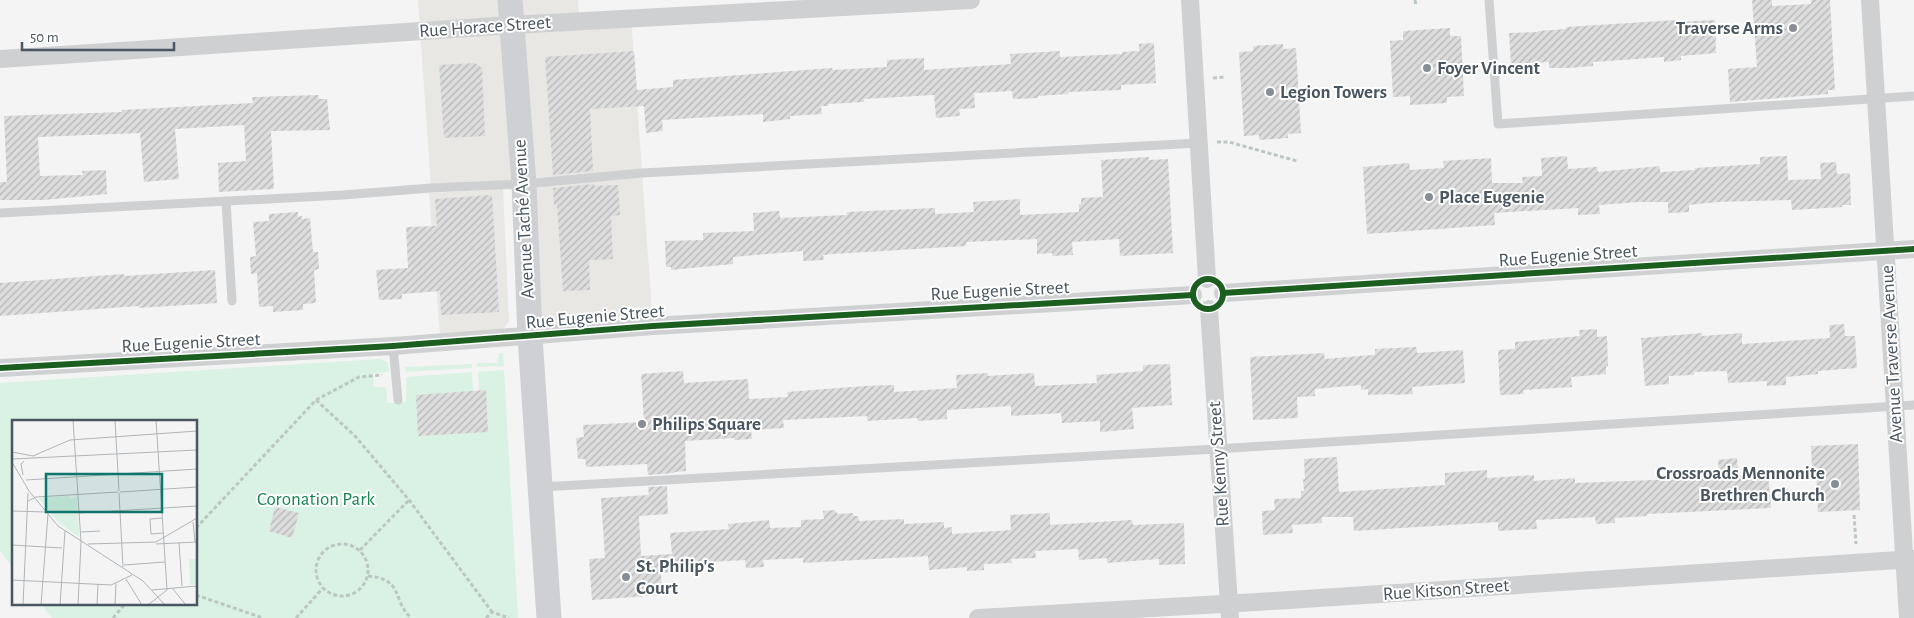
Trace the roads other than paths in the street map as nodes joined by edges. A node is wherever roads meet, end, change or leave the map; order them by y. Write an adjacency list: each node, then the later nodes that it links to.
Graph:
1 (510, 0): 6 (street, Avenue Taché Avenue)
2 (971, 0): 6 (street, Rue Horace Street)
3 (1190, 0): 10 (street)
4 (1489, 0): 9 (lane)
5 (1870, 0): 9 (street, Avenue Traverse Avenue)
6 (512, 25): 7 (street, Rue Horace Street); 11 (street, Avenue Taché Avenue)
7 (0, 59)
8 (1914, 96): 9 (lane)
9 (1876, 99): 15 (street, Avenue Traverse Avenue)
10 (1199, 143): 11 (lane); 16 (street)
11 (524, 184): 12 (lane); 21 (street, Avenue Taché Avenue)
12 (226, 201): 13 (lane); 19 (lane)
13 (0, 213)
14 (1914, 249): 15 (street, Rue Eugenie Street)
15 (1886, 251): 17 (street, Rue Eugenie Street); 26 (street, Avenue Traverse Avenue)
16 (1207, 279): 17 (street); 18 (street)
17 (1223, 293): 20 (street)
18 (1192, 295): 20 (street); 21 (street, Rue Eugenie Street)
19 (232, 301)
20 (1209, 310): 27 (street, Rue Kenny Street)
21 (530, 337): 22 (street, Rue Eugenie Street); 28 (street, Avenue Taché Avenue)
22 (393, 346): 23 (street, Rue Eugenie Street); 24 (lane)
23 (0, 368)
24 (398, 400)
25 (1914, 405): 26 (lane)
26 (1894, 406): 27 (lane); 29 (street, Avenue Traverse Avenue)
27 (1217, 449): 28 (lane); 30 (street, Rue Kenny Street)
28 (541, 487): 31 (street, Avenue Taché Avenue)
29 (1909, 559): 30 (street, Rue Kitson Street); 33 (street, Avenue Traverse Avenue)
30 (1230, 611): 32 (street, Rue Kitson Street)
31 (549, 618)
32 (978, 618)
33 (1908, 618)

